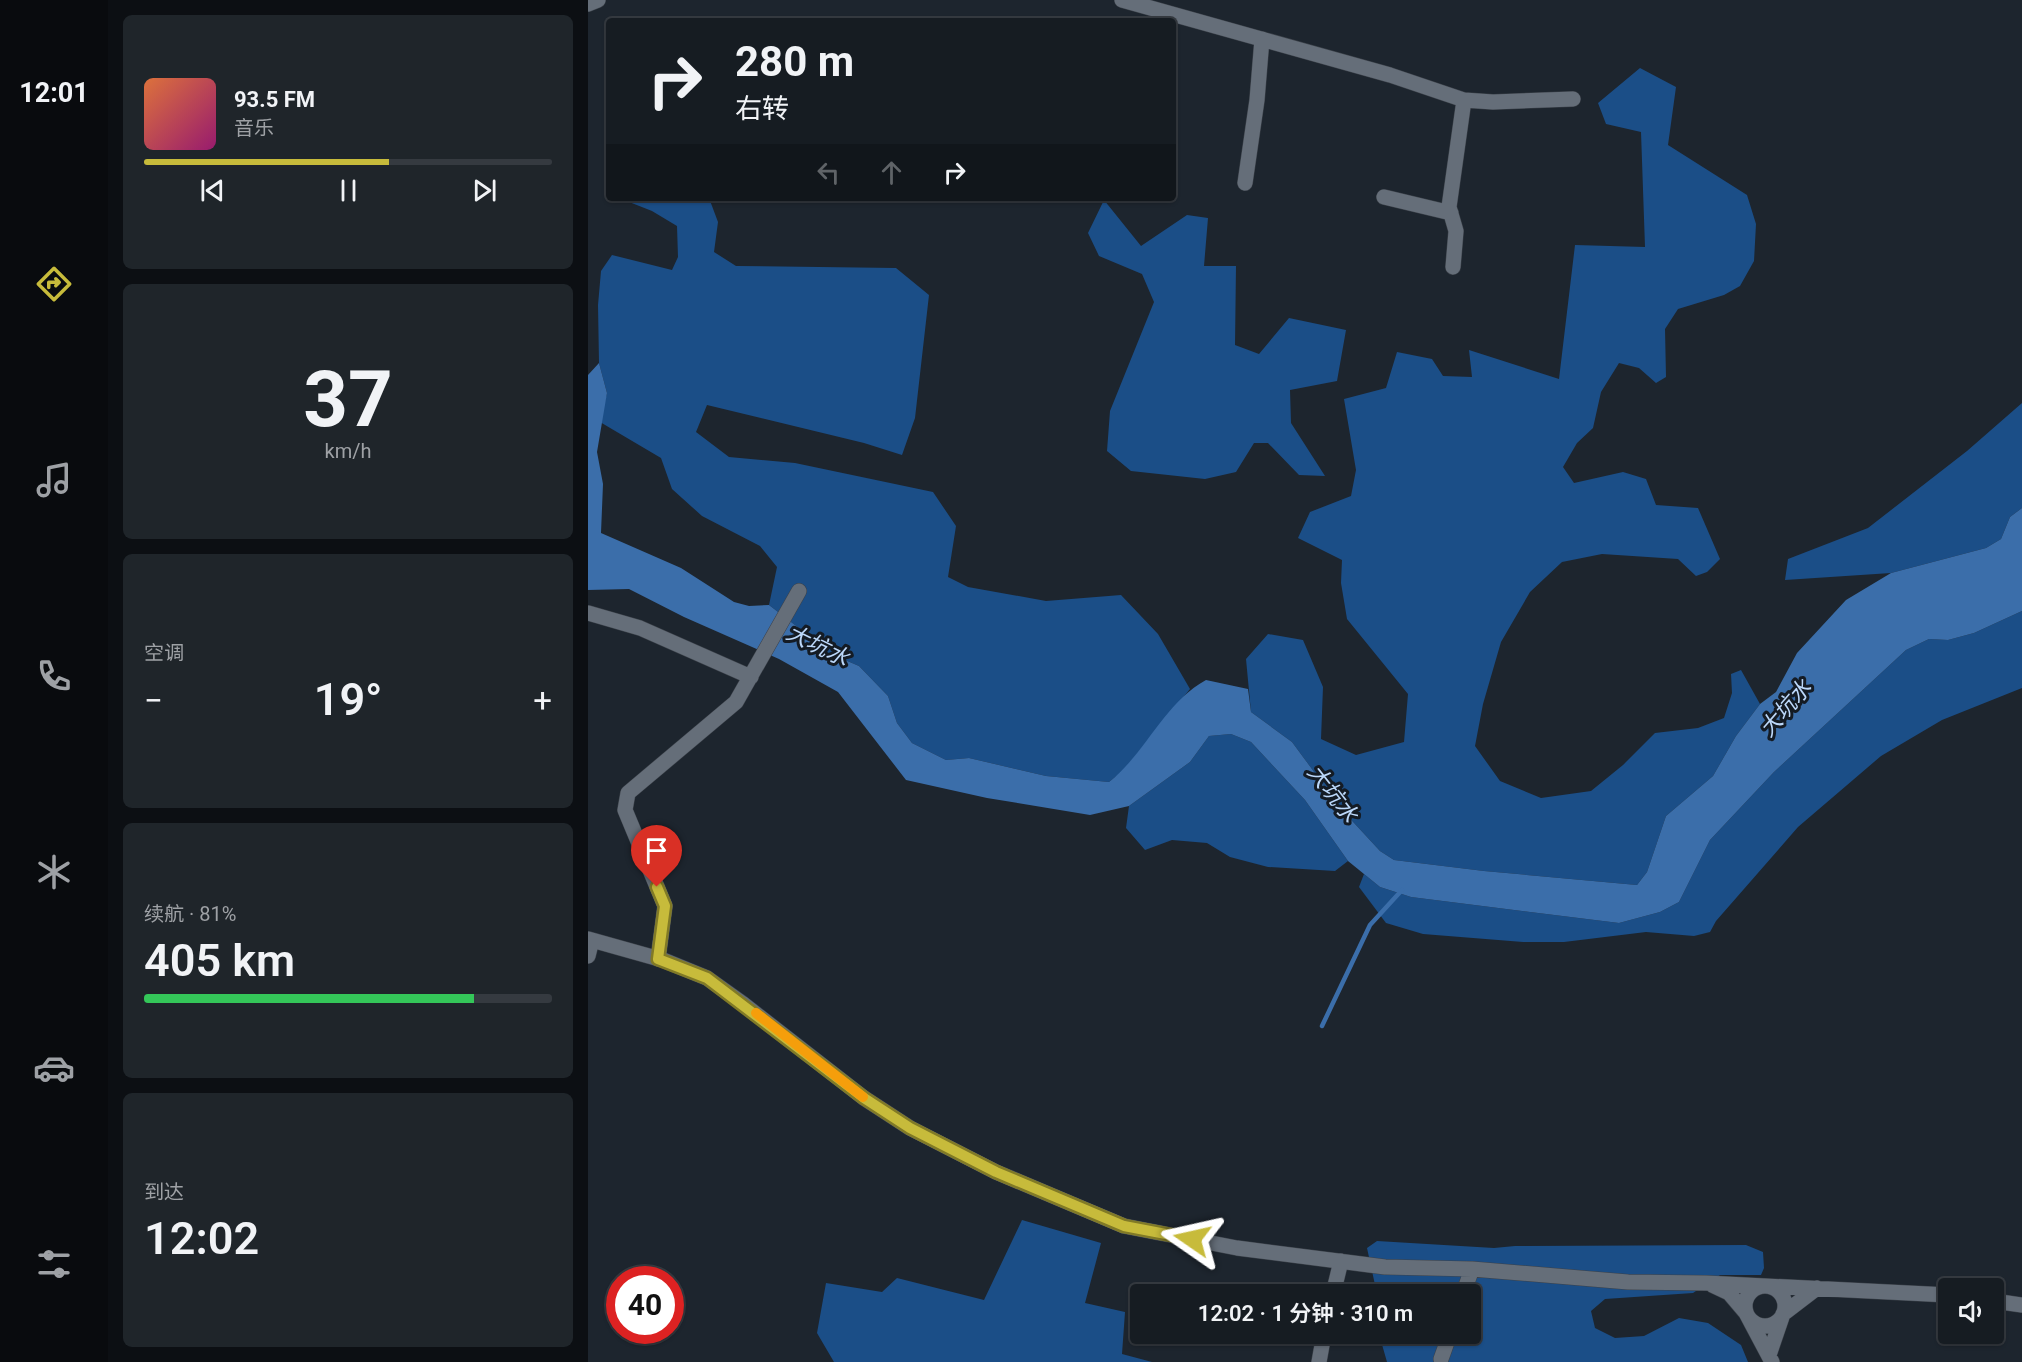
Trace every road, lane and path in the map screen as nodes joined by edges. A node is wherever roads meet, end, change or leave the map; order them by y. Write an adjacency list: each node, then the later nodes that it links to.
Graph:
1 (598, 0): 3 (street)
2 (1122, 0): 4 (street)
3 (588, 4)
4 (1262, 39): 6 (street); 7 (street)
5 (1573, 99): 6 (street)
6 (1464, 100): 9 (street)
7 (1245, 183)
8 (1384, 197): 9 (street)
9 (1451, 213): 10 (street)
10 (1453, 267)
11 (799, 591): 13 (street)
12 (588, 613): 13 (street)
13 (751, 677): 16 (street)
14 (590, 939): 15 (street); 16 (street)
15 (588, 956)
16 (658, 959): 17 (street)
17 (1341, 1261): 18 (street); 20 (street)
18 (1472, 1269): 19 (street); 21 (street)
19 (1706, 1283): 22 (street); 27 (street)
20 (1335, 1284)
21 (1467, 1284)
22 (1765, 1286): 23 (street); 27 (street); 28 (street)
23 (1817, 1288): 24 (street); 28 (street)
24 (1938, 1294)
25 (2004, 1302): 26 (street)
26 (2022, 1305)
27 (1746, 1313): 28 (street); 32 (street)
28 (1784, 1314): 32 (street)
29 (1322, 1344): 33 (street)
30 (1446, 1344): 31 (street)
31 (1441, 1359)
32 (1771, 1359)
33 (1319, 1362)

